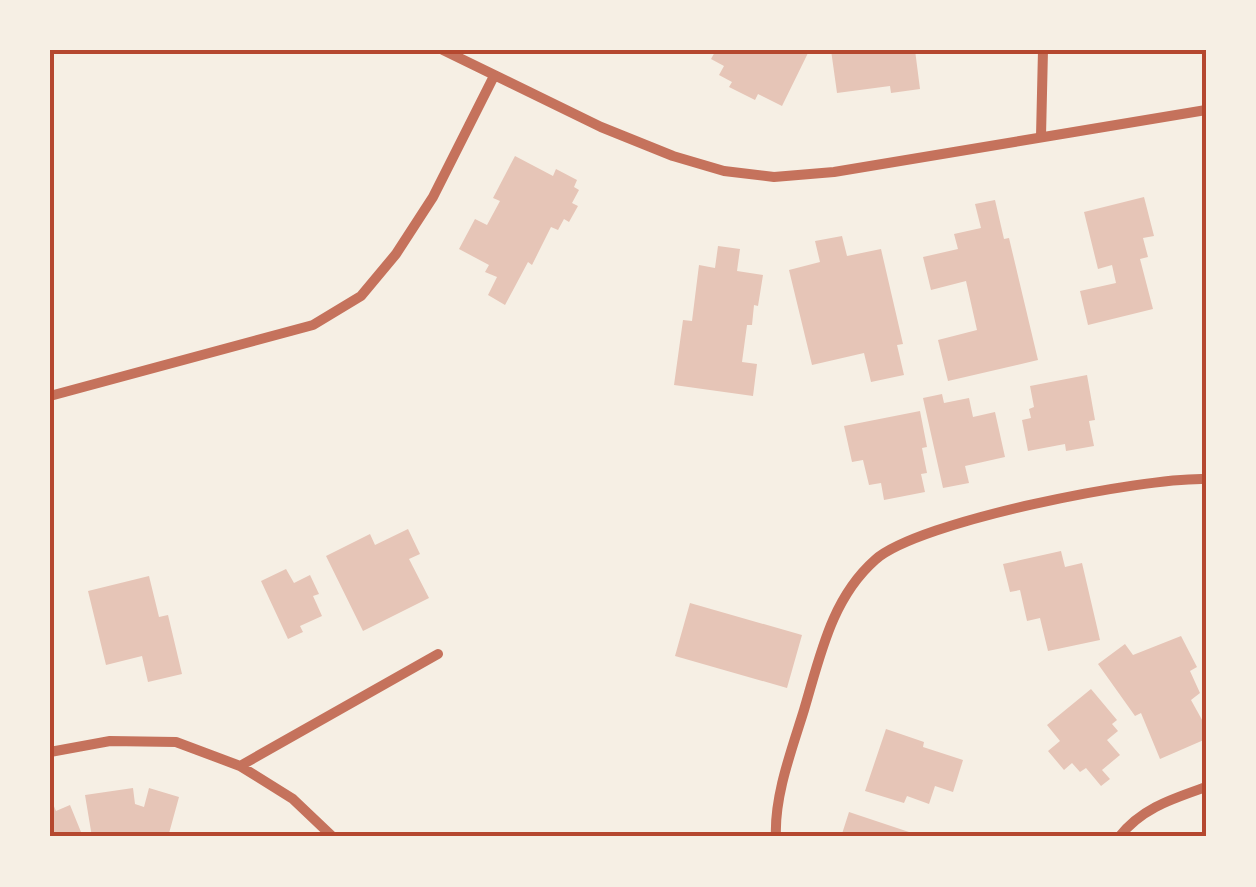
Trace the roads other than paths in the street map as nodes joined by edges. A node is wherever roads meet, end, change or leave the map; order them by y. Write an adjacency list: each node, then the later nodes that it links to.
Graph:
1 (443, 50): 3 (street)
2 (1043, 50): 5 (street)
3 (494, 76): 5 (street); 6 (street)
4 (1206, 110): 5 (street)
5 (1041, 136)
6 (50, 396)
7 (1206, 480): 13 (street)
8 (438, 654): 10 (street)
9 (50, 752): 10 (street)
10 (240, 766): 12 (street)
11 (1206, 787): 14 (street)
12 (333, 837)
13 (776, 837)
14 (1119, 837)

